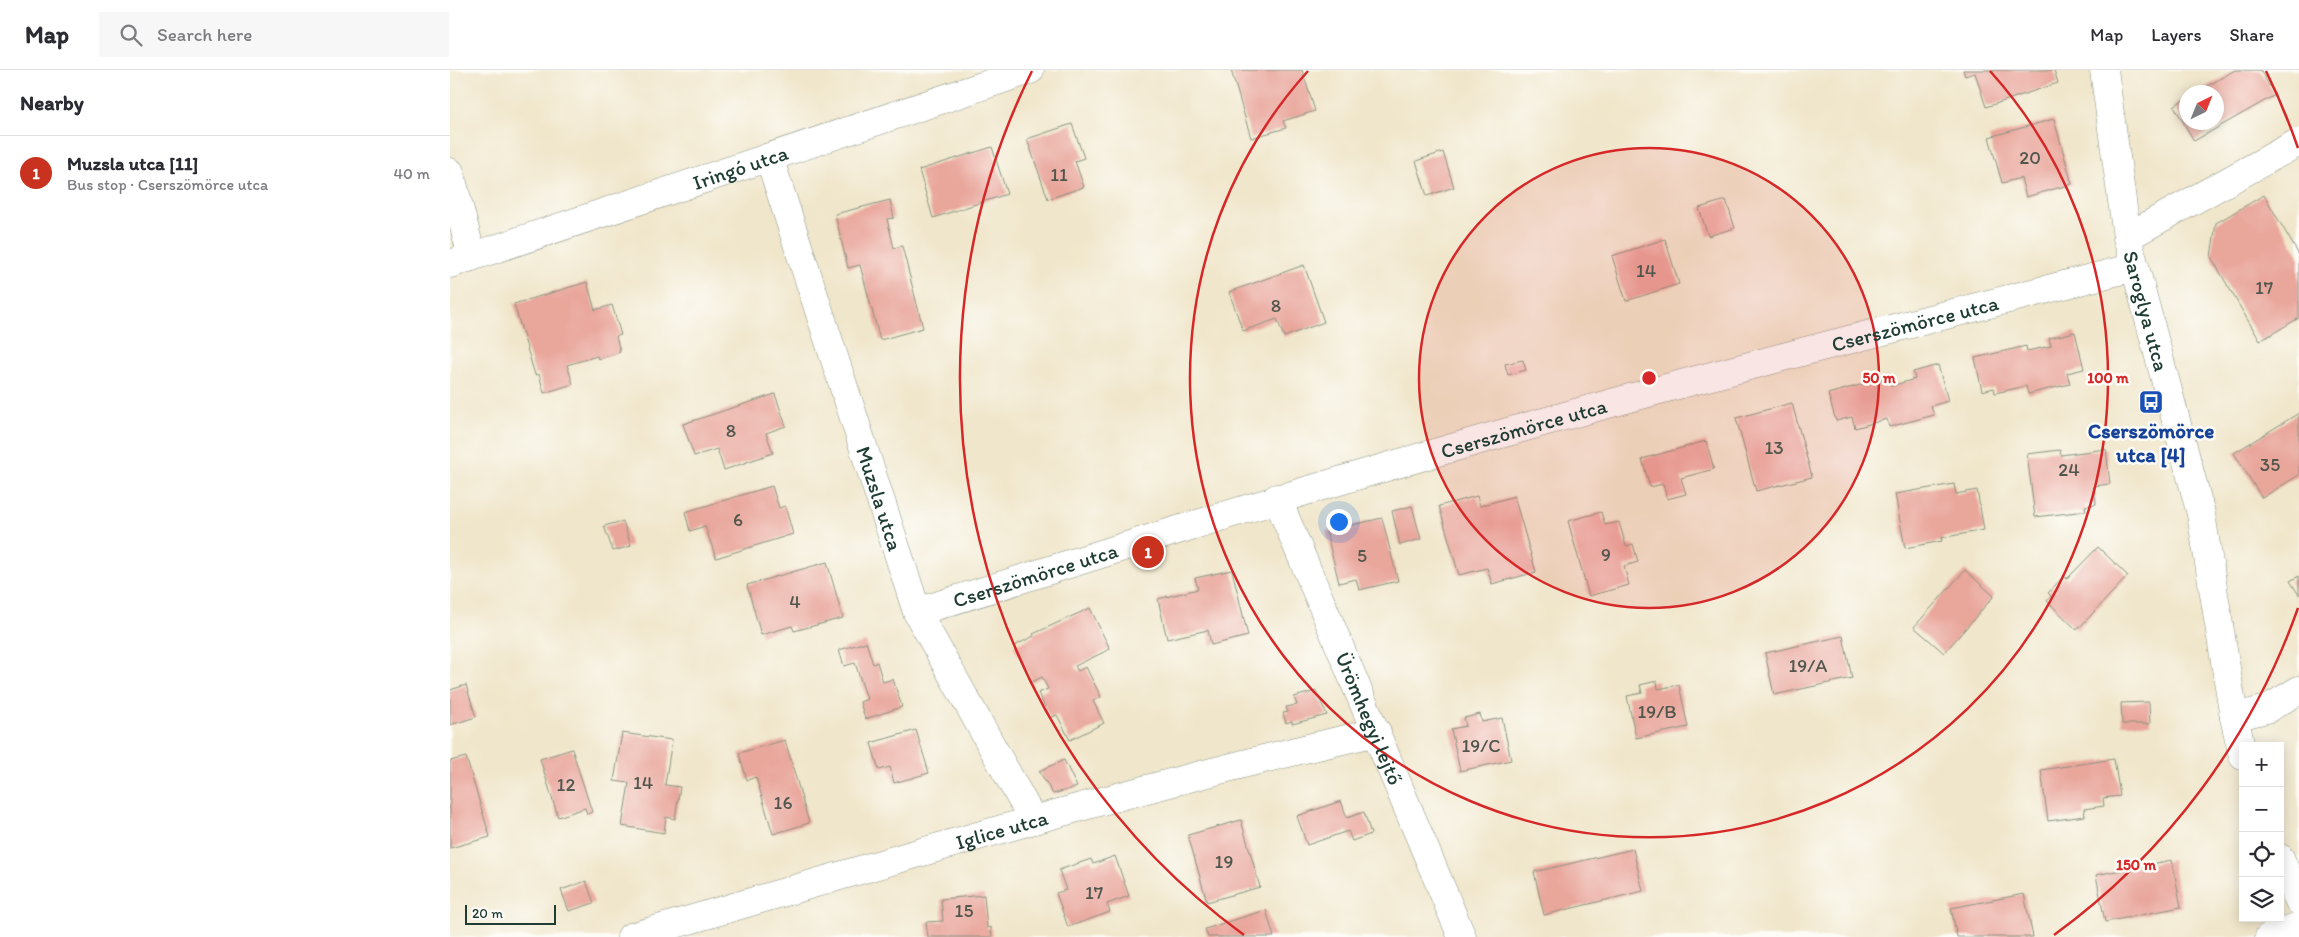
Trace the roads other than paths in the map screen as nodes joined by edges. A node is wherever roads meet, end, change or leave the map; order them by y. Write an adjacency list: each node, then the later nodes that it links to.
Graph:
1 (1030, 70): 4 (street, Iringó utca)
2 (2104, 70): 6 (street, Saroglya utca)
3 (2299, 142): 6 (street)
4 (769, 157): 7 (street, Iringó utca); 10 (street, Muzsla utca)
5 (450, 172): 7 (street)
6 (2127, 237): 8 (street, Saroglya utca)
7 (461, 260)
8 (2136, 267): 9 (street, Cserszömörce utca); 12 (street, Saroglya utca)
9 (1277, 498): 10 (street, Cserszömörce utca); 13 (street, Ürömhegyi lejtő)
10 (917, 612): 15 (street, Muzsla utca)
11 (2299, 690): 12 (street)
12 (2234, 717): 14 (street, Saroglya utca)
13 (1377, 732): 15 (street, Iglice utca); 20 (street, Ürömhegyi lejtő)
14 (2240, 742)
15 (1033, 820): 19 (street, Iglice utca)
16 (2284, 867): 17 (street)
17 (2299, 901)
18 (2299, 926): 21 (street)
19 (631, 937)
20 (1462, 937)
21 (2269, 937)

